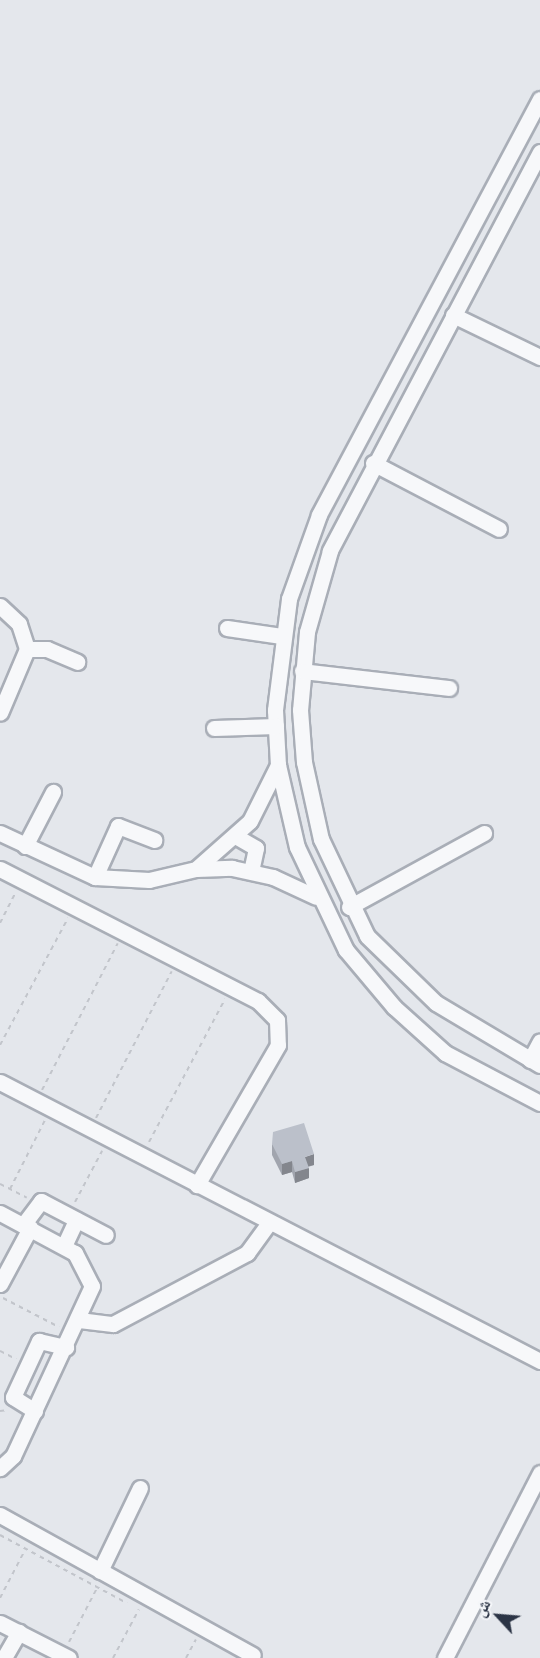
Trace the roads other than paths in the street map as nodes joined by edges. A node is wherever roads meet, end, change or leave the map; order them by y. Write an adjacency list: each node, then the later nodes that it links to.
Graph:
1 (540, 99): 5 (street)
2 (538, 159): 3 (street)
3 (453, 315): 4 (street); 6 (street)
4 (540, 357)
5 (368, 422): 6 (street); 11 (street)
6 (389, 434): 7 (street)
7 (374, 463): 8 (street); 14 (street)
8 (499, 529)
9 (0, 606): 12 (street)
10 (227, 628): 11 (street)
11 (281, 636): 17 (street)
12 (27, 649): 13 (street); 16 (street)
13 (77, 662)
14 (302, 671): 15 (street); 31 (street)
15 (449, 688)
16 (0, 713)
17 (276, 726): 18 (street); 19 (street)
18 (214, 728)
19 (278, 765): 23 (street); 30 (street)
20 (53, 792): 25 (street)
21 (0, 833): 25 (street)
22 (484, 833): 31 (street)
23 (237, 837): 27 (street); 28 (street)
24 (154, 840): 29 (street)
25 (25, 846): 29 (street)
26 (0, 869): 36 (street)
27 (196, 869): 28 (street); 29 (street)
28 (251, 871): 30 (street)
29 (95, 877)
30 (316, 897): 35 (street)
31 (349, 907): 33 (street)
32 (540, 1041): 33 (street)
33 (535, 1063)
34 (0, 1082): 36 (street)
35 (540, 1103)
36 (197, 1185): 39 (street)
37 (0, 1213): 40 (street)
38 (72, 1218): 40 (street); 41 (street); 42 (street)
39 (269, 1223): 44 (street); 45 (street)
40 (27, 1226): 42 (street); 43 (street)
41 (106, 1235)
42 (64, 1246): 44 (street)
43 (0, 1284)
44 (73, 1334): 46 (street); 46 (street)
45 (540, 1361)
46 (35, 1411): 47 (street)
47 (0, 1468)
48 (540, 1473): 57 (street)
49 (140, 1488): 51 (street)
50 (0, 1515): 51 (street)
51 (99, 1579): 54 (street)
52 (0, 1623): 53 (street)
53 (18, 1632): 55 (street); 56 (street)
54 (253, 1655)
55 (5, 1656)
56 (64, 1657)
57 (445, 1658)

